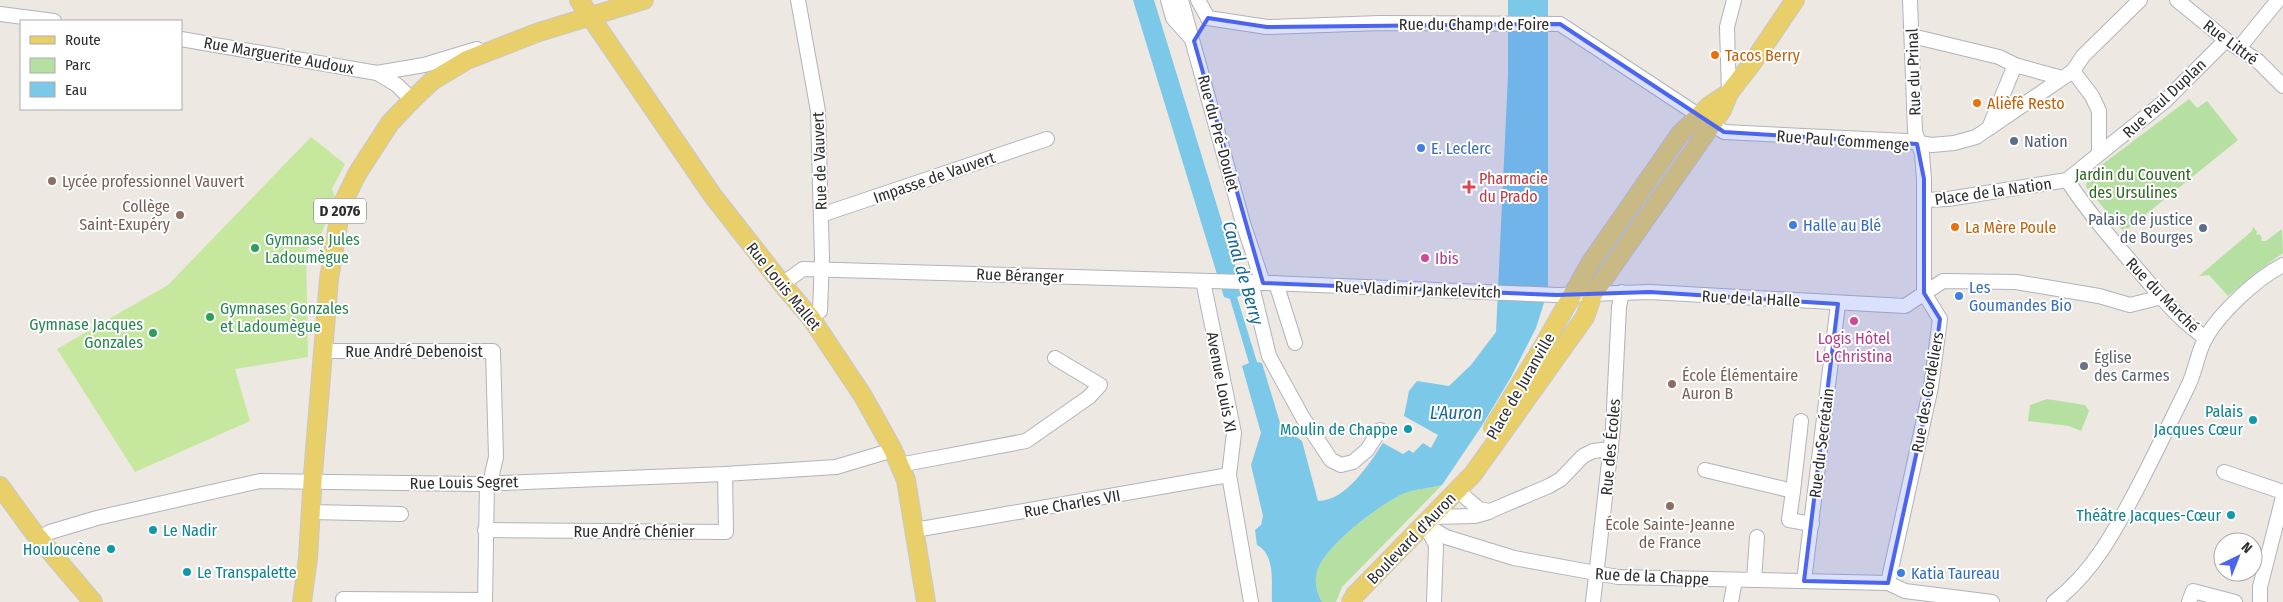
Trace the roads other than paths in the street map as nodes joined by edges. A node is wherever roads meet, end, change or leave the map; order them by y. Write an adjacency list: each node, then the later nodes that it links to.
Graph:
1 (579, 0): 14 (main road, Rue Louis Mallet)
2 (642, 0): 14 (main road, D 2076)
3 (798, 0): 38 (street, Rue de Vauvert)
4 (1168, 0): 22 (street, Rue du Pré-Doulet)
5 (1181, 0): 22 (street, Rue du Pré-Doulet)
6 (1198, 0): 15 (street)
7 (1734, 0): 29 (street)
8 (1796, 0): 29 (main road)
9 (1910, 0): 19 (street, Rue du Prinal)
10 (2140, 0): 27 (street)
11 (2177, 0): 21 (street, Rue Littré)
12 (2278, 0): 24 (street)
13 (1, 15): 16 (street)
14 (590, 17): 23 (main road, D 2076); 43 (main road, Rue Louis Mallet)
15 (1208, 18): 17 (street, Rue du Champ de Foire); 22 (street)
16 (45, 20)
17 (1500, 26): 18 (street, Rue du Champ de Foire); 32 (street, Rue du Champ de Foire)
18 (1472, 28)
19 (1912, 36): 25 (street); 34 (street, Rue du Prinal)
20 (182, 38): 26 (street, Rue Marguerite Audoux)
21 (2226, 40): 24 (street, Rue Littré); 35 (street, Rue Paul Duplan)
22 (1194, 41): 42 (street, Rue du Pré-Doulet)
23 (505, 44): 26 (street, Rue Marguerite Audoux); 30 (main road, D 2076)
24 (2239, 48): 28 (street, Rue Littré)
25 (2015, 65): 27 (street); 31 (street)
26 (377, 73): 30 (street, Rue Marguerite Audoux)
27 (2067, 74): 31 (street); 35 (street)
28 (2283, 86)
29 (1728, 93): 32 (main road)
30 (412, 100): 53 (main road, D 2076)
31 (1989, 128): 34 (street)
32 (1704, 130): 34 (street, Rue Paul Commenge); 45 (main road, Place de Juranville); 47 (main road, Place de Juranville)
33 (1046, 139): 38 (street, Impasse de Vauvert)
34 (1918, 144): 37 (street)
35 (2099, 152): 36 (street)
36 (2072, 176): 37 (street, Place de la Nation); 48 (street, Rue du Marché)
37 (1925, 200): 46 (street)
38 (821, 215): 40 (street, Rue de Vauvert)
39 (2283, 265): 51 (street)
40 (822, 270): 41 (street, Rue Béranger); 43 (street, Rue Béranger); 50 (street, Rue de Vauvert)
41 (1203, 281): 42 (street, Rue Béranger); 63 (street, Avenue Louis XI)
42 (1259, 282): 47 (street, Rue Vladimir Jankelevitch); 52 (street); 56 (street)
43 (782, 284): 50 (main road, Rue Louis Mallet)
44 (1622, 292): 45 (street, Rue de la Halle); 49 (street, Rue de la Halle); 57 (street, Rue des Écoles)
45 (1599, 293): 47 (street, Rue de la Halle); 62 (main road, Place de Juranville)
46 (1924, 293): 48 (street, Rue de la Halle); 49 (street, Rue de la Halle); 84 (street, Rue des Cordeliers)
47 (1565, 295): 62 (main road, Place de Juranville)
48 (2162, 297): 51 (street, Rue du Marché)
49 (1838, 304): 75 (street, Rue du Secrétain)
50 (811, 318): 58 (main road, Rue Louis Mallet)
51 (2206, 338): 90 (street)
52 (1295, 343)
53 (323, 347): 64 (main road, D 2076); 65 (street, Rue André Debenoist)
54 (1056, 358): 58 (street, Rue Louis Segret)
55 (1801, 421): 68 (street)
56 (1380, 430)
57 (1611, 449): 71 (street); 80 (street, Rue des Écoles)
58 (896, 457): 61 (street, Rue Louis Segret); 77 (main road, Rue Louis Mallet)
59 (1705, 470): 68 (street)
60 (2224, 472): 69 (street)
61 (725, 474): 65 (street, Rue Louis Segret); 76 (street, Rue André Chénier)
62 (1473, 474): 67 (main road, Boulevard d'Auron)
63 (1229, 475): 77 (street, Rue Charles VII); 92 (street, Avenue Louis XI)
64 (312, 482): 65 (street, Rue Louis Segret); 72 (main road, D 2076); 79 (street, Rue Louis Segret)
65 (488, 483): 76 (street)
66 (0, 486): 79 (main road)
67 (1458, 491): 71 (street); 74 (main road, Boulevard d'Auron)
68 (1792, 491): 75 (street)
69 (2283, 492)
70 (2283, 497): 100 (street)
71 (1490, 511): 74 (street)
72 (311, 512): 73 (street); 86 (main road, D 2076)
73 (401, 514)
74 (1428, 520): 80 (street, Rue de la Chappe); 93 (main road, Boulevard d'Auron); 94 (street)
75 (1812, 524): 83 (street, Rue du Secrétain)
76 (485, 530): 89 (street)
77 (915, 530): 91 (main road, Rue Louis Mallet)
78 (1757, 537): 82 (street)
79 (39, 538): 88 (main road)
80 (1597, 574): 81 (street, Rue de la Chappe); 95 (street, Rue des Écoles)
81 (1735, 580): 82 (street, Rue de la Chappe); 96 (street)
82 (1754, 580): 83 (street, Rue de la Chappe)
83 (1804, 581): 84 (street, Rue de la Chappe)
84 (1888, 583): 85 (street)
85 (1904, 596): 97 (street)
86 (305, 599)
87 (343, 599): 89 (street)
88 (88, 601)
89 (485, 601)
90 (2056, 601)
91 (926, 602)
92 (1251, 602)
93 (1351, 602)
94 (1434, 602)
95 (1593, 602)
96 (1731, 602)
97 (1992, 602)
98 (2189, 602): 99 (street)
99 (2235, 602)
100 (2260, 602)

